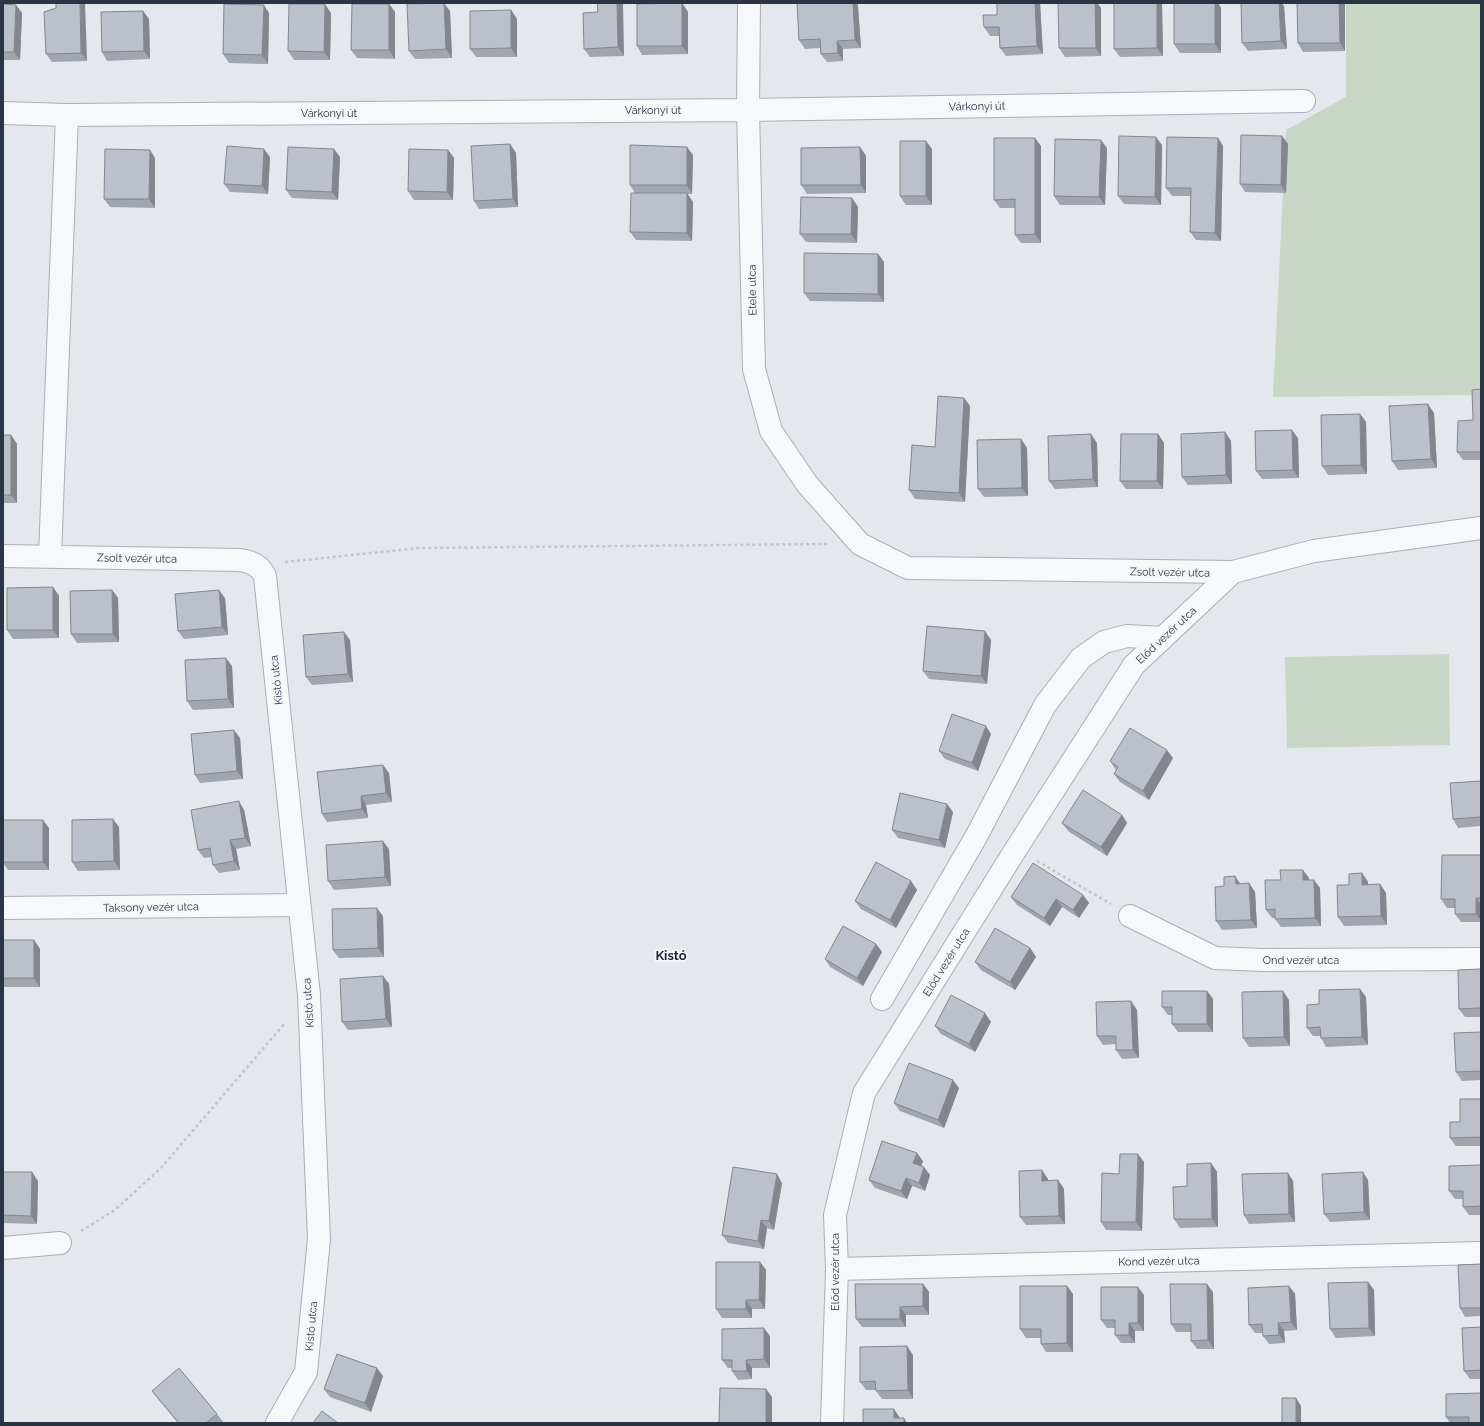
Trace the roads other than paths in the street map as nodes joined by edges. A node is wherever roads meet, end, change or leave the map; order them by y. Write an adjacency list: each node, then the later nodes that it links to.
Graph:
1 (749, 3): 3 (street, Etele utca)
2 (1304, 100): 3 (street, Várkonyi út)
3 (748, 110): 5 (street, Várkonyi út); 7 (street, Etele utca)
4 (3, 113): 5 (street, Várkonyi út)
5 (67, 114): 9 (street)
6 (1481, 528): 11 (street, Zsolt vezér utca)
7 (860, 544): 11 (street, Zsolt vezér utca)
8 (3, 556): 9 (street, Zsolt vezér utca)
9 (50, 556): 10 (street, Zsolt vezér utca)
10 (272, 569): 13 (street, Kistó utca)
11 (1233, 572): 12 (street, Előd vezér utca)
12 (1163, 638): 17 (street); 21 (street, Előd vezér utca)
13 (299, 905): 14 (street, Taksony vezér utca); 22 (street, Kistó utca)
14 (3, 908)
15 (1130, 916): 16 (street, Ond vezér utca)
16 (1481, 959)
17 (882, 999)
18 (60, 1243): 19 (street)
19 (3, 1248)
20 (1481, 1253): 21 (street, Kond vezér utca)
21 (836, 1269): 23 (street, Előd vezér utca)
22 (277, 1423)
23 (832, 1423)

